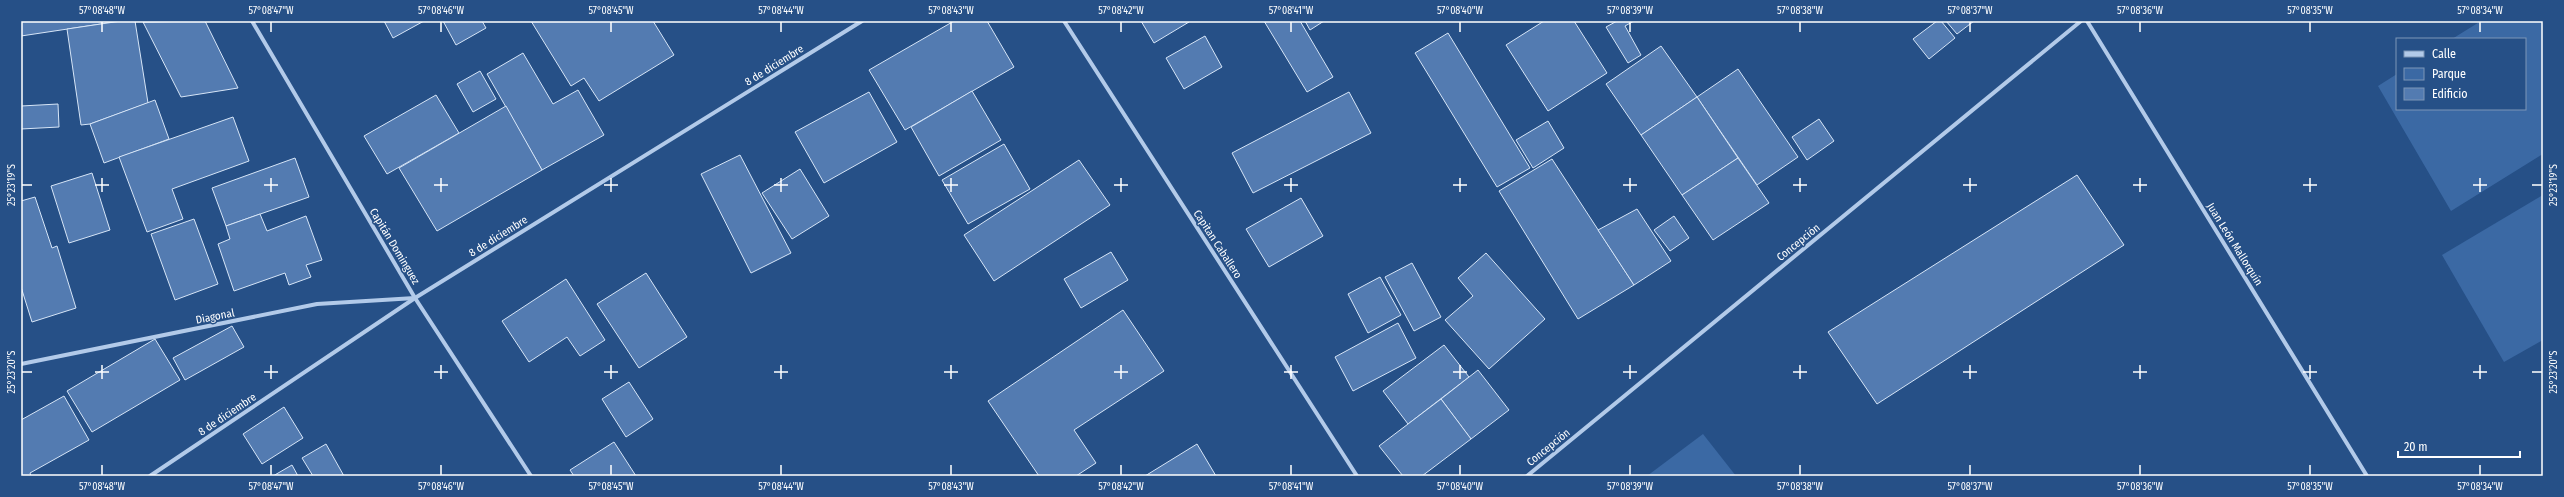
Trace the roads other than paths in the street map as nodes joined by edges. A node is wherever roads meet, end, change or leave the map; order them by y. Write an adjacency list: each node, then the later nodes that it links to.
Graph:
1 (252, 21): 6 (street, Capitán Dominguez)
2 (862, 21): 6 (street, 8 de diciembre)
3 (1064, 21): 10 (street, Capitan Caballero)
4 (2081, 21): 11 (street, Concepción)
5 (2087, 21): 12 (street, Juan León Mallorquín)
6 (415, 298): 7 (street, Diagonal); 8 (street, 8 de diciembre); 9 (street, Capitán Dominguez)
7 (21, 364)
8 (150, 476)
9 (531, 476)
10 (1357, 476)
11 (1527, 476)
12 (2367, 476)

